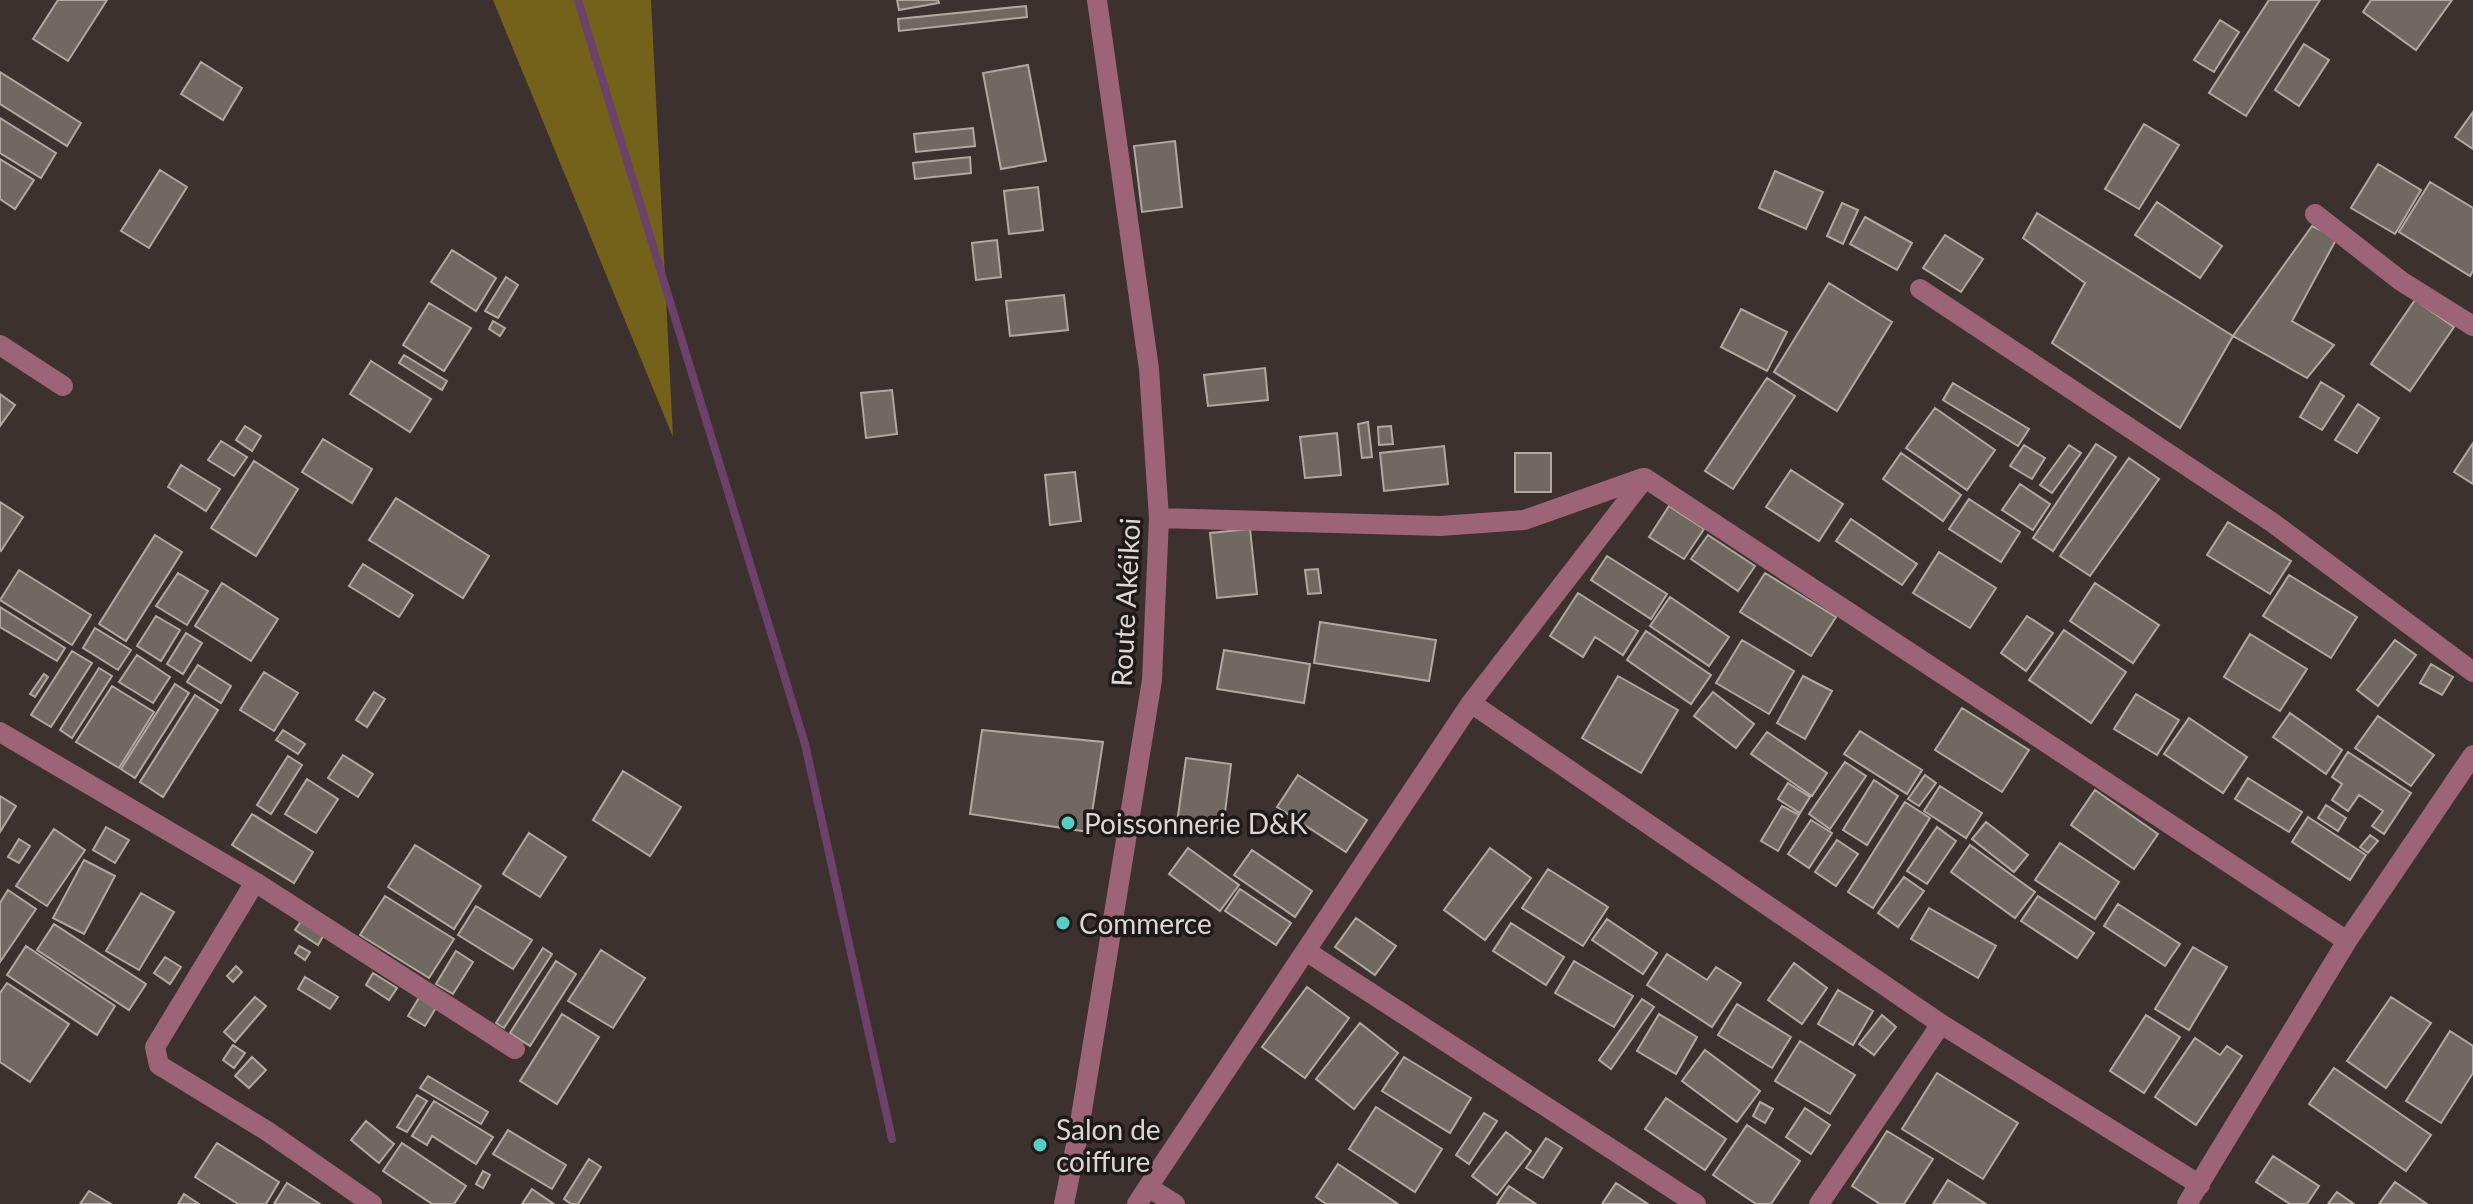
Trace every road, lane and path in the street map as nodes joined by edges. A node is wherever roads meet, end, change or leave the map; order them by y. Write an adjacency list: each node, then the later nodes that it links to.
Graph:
1 (1097, 0): 8 (street, Route Akéikoi)
2 (2315, 214): 4 (street)
3 (1920, 289): 9 (street)
4 (2473, 326)
5 (0, 345): 6 (street)
6 (63, 386)
7 (1645, 478): 8 (street); 10 (street); 14 (street)
8 (1159, 518): 21 (street, Route Akéikoi)
9 (2473, 672)
10 (1471, 703): 15 (street); 16 (street)
11 (0, 732): 13 (street)
12 (2473, 755): 14 (street)
13 (255, 882): 17 (street); 20 (street)
14 (2347, 941): 18 (street)
15 (1306, 951): 19 (street); 23 (street)
16 (1941, 1024): 18 (street); 24 (street)
17 (515, 1049)
18 (2200, 1185): 25 (street)
19 (1142, 1195): 22 (street)
20 (372, 1204)
21 (1064, 1204)
22 (1175, 1204)
23 (1696, 1204)
24 (1819, 1204)
25 (2187, 1204)

